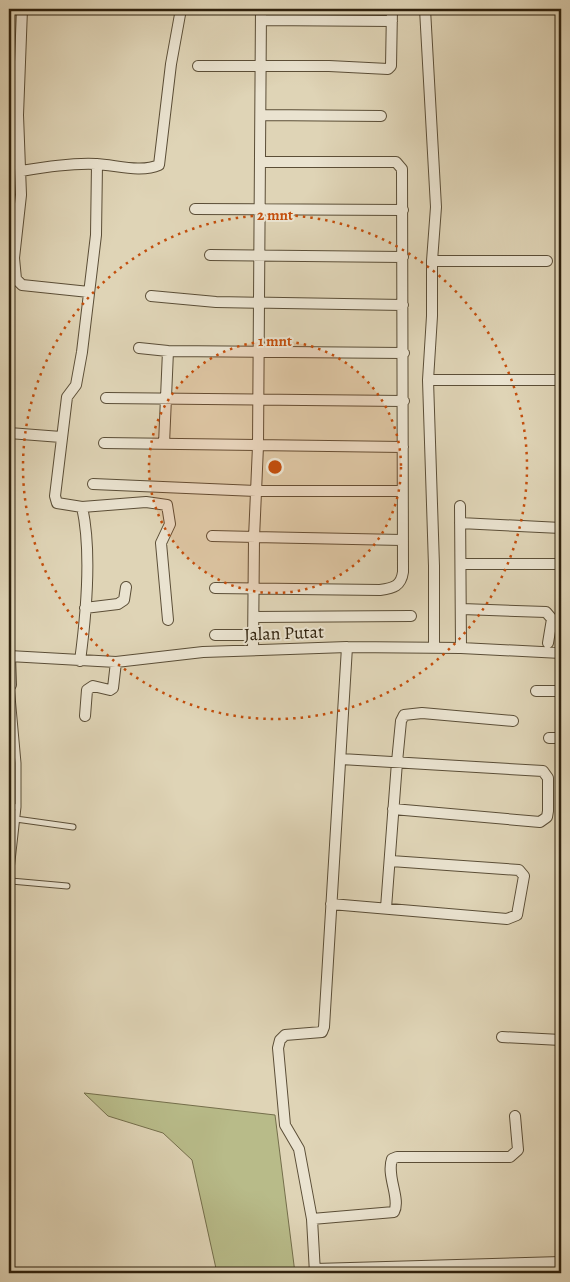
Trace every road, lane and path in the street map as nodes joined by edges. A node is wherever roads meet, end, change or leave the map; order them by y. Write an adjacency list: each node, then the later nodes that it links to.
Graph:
1 (22, 9): 14 (street)
2 (181, 9): 13 (street)
3 (261, 9): 6 (street)
4 (392, 9): 7 (street)
5 (425, 9): 22 (street)
6 (261, 20): 7 (street); 9 (street)
7 (392, 21): 9 (street)
8 (198, 66): 9 (street)
9 (262, 66): 10 (street)
10 (261, 115): 11 (street); 12 (street)
11 (381, 116)
12 (261, 162): 16 (street); 17 (street)
13 (96, 164): 14 (street); 24 (street)
14 (21, 170): 18 (street)
15 (195, 209): 16 (street)
16 (261, 210): 17 (street); 20 (street)
17 (403, 210): 21 (street)
18 (12, 251): 24 (street)
19 (210, 255): 20 (street)
20 (259, 256): 21 (street); 26 (street)
21 (403, 257): 27 (street)
22 (432, 261): 23 (street); 32 (street)
23 (547, 261)
24 (89, 292): 39 (street)
25 (151, 296): 26 (street)
26 (258, 303): 27 (street); 29 (street)
27 (404, 305): 31 (street)
28 (139, 348): 30 (street)
29 (259, 350): 30 (street); 31 (street); 36 (street)
30 (168, 351): 35 (street)
31 (404, 353): 37 (street)
32 (428, 380): 33 (street); 68 (street)
33 (561, 380)
34 (106, 398): 35 (street)
35 (166, 398): 36 (street); 41 (street)
36 (258, 398): 37 (street); 42 (street)
37 (404, 400): 43 (street)
38 (9, 433): 39 (street)
39 (61, 436): 48 (street)
40 (104, 443): 41 (street)
41 (164, 444): 42 (street)
42 (258, 446): 43 (street); 45 (street)
43 (403, 446): 46 (street)
44 (93, 484): 45 (street)
45 (256, 491): 46 (street); 52 (street)
46 (402, 491): 53 (street)
47 (460, 506): 49 (street)
48 (82, 507): 59 (street); 63 (street)
49 (460, 523): 50 (street); 54 (street)
50 (561, 528)
51 (212, 536): 52 (street)
52 (254, 538): 53 (street); 58 (street)
53 (402, 540): 58 (street)
54 (461, 564): 55 (street); 60 (street)
55 (561, 564)
56 (126, 587): 59 (street)
57 (214, 588): 58 (street)
58 (253, 588): 62 (street)
59 (85, 608): 73 (street)
60 (462, 610): 66 (street); 69 (street)
61 (411, 616): 62 (street)
62 (254, 617): 65 (street)
63 (168, 620)
64 (216, 635): 65 (street)
65 (254, 635): 70 (street)
66 (548, 643)
67 (347, 647): 68 (street, Jalan Putat); 70 (street, Jalan Putat); 82 (street)
68 (434, 647): 69 (street, Jalan Putat)
69 (461, 648): 71 (street, Jalan Putat)
70 (253, 650): 74 (street, Jalan Putat)
71 (561, 653)
72 (9, 656): 73 (street, Jalan Putat); 75 (street)
73 (80, 661): 74 (street, Jalan Putat)
74 (116, 662): 78 (street)
75 (10, 685): 85 (lane)
76 (536, 691): 77 (street)
77 (561, 691)
78 (85, 716)
79 (513, 721): 83 (street)
80 (549, 738): 81 (street)
81 (561, 738)
82 (340, 759): 83 (street); 93 (street)
83 (397, 762): 86 (street); 86 (street)
84 (9, 806): 85 (lane)
85 (18, 806): 87 (lane)
86 (393, 809): 89 (street)
87 (16, 819): 88 (lane); 90 (lane)
88 (73, 827)
89 (391, 861): 94 (street); 94 (street)
90 (11, 881): 91 (lane); 92 (lane)
91 (67, 886)
92 (9, 888)
93 (331, 904): 94 (street); 98 (street)
94 (386, 908)
95 (502, 1037): 96 (street)
96 (561, 1040)
97 (516, 1116): 98 (street)
98 (312, 1219): 101 (street)
99 (561, 1262): 100 (street)
100 (460, 1269): 101 (street)
101 (315, 1271)

